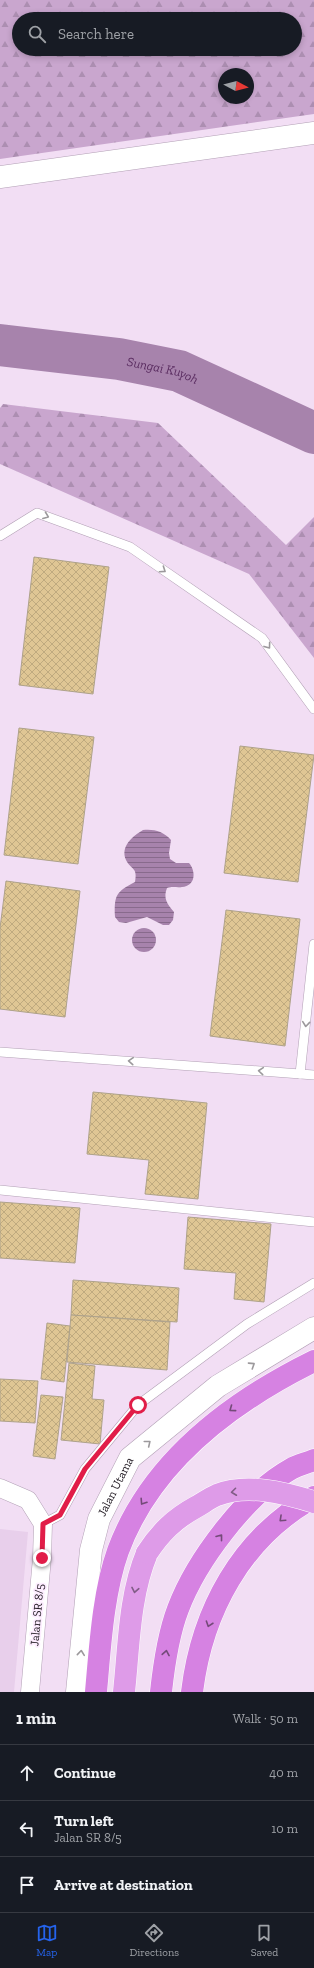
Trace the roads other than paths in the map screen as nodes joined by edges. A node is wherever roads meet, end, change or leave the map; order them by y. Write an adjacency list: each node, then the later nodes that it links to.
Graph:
1 (314, 133): 2 (street)
2 (0, 177)
3 (0, 536): 4 (lane, one-way to 4)
4 (314, 709)
5 (314, 944): 7 (lane, one-way to 7)
6 (0, 1052): 7 (lane, one-way to 6)
7 (300, 1074): 8 (lane)
8 (314, 1075)
9 (0, 1190): 10 (lane)
10 (314, 1222)
11 (314, 1283): 18 (lane)
12 (314, 1328): 20 (street, Jalan Utama, one-way to 12)
13 (314, 1361): 21 (highway, one-way to 21)
14 (314, 1460): 23 (highway, one-way to 14)
15 (0, 1488): 18 (street)
16 (314, 1497): 24 (highway, one-way to 24)
17 (314, 1502): 22 (highway, one-way to 22, bridge)
18 (43, 1524): 19 (street, Jalan SR 8/5)
19 (30, 1692)
20 (77, 1692)
21 (96, 1692)
22 (124, 1692)
23 (161, 1692)
24 (192, 1692)

